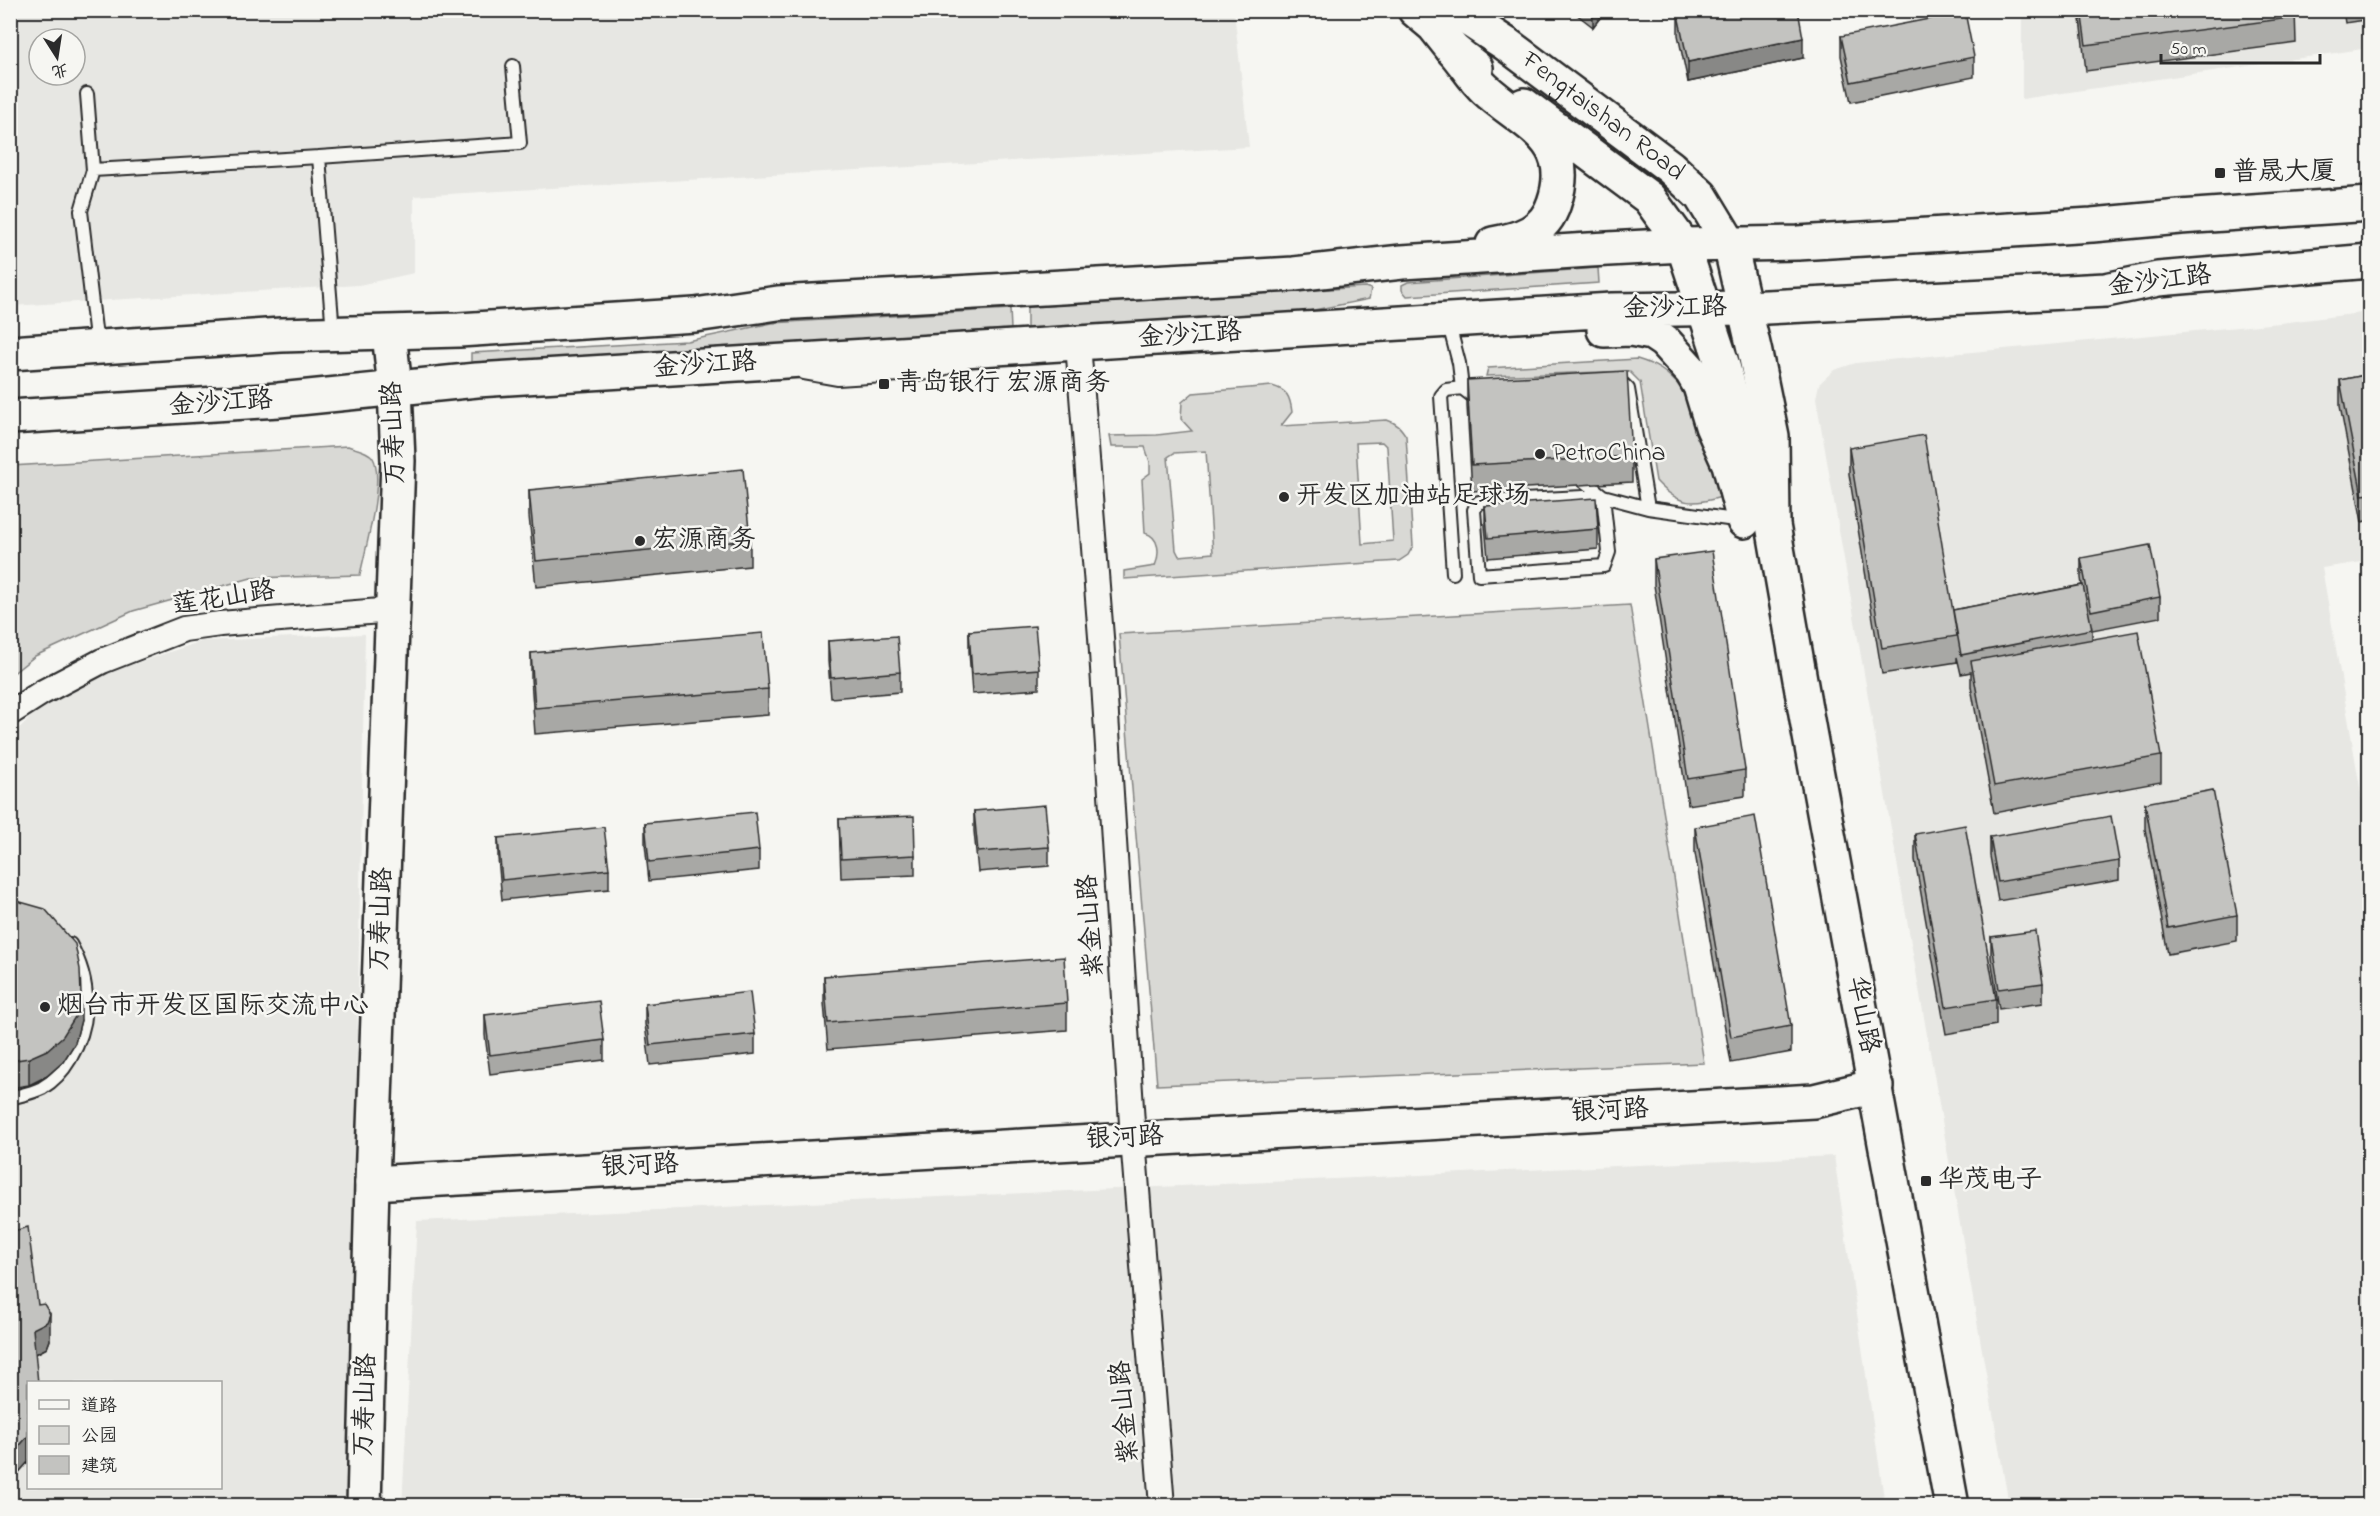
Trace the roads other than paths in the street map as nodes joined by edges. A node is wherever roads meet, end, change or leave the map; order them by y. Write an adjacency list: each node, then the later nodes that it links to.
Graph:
1 (1416, 10): 3 (main road, Fengtaishan Road)
2 (1454, 10): 9 (main road, Fengtaishan Road)
3 (1453, 50): 10 (main road, Fengtaishan Road); 12 (main road)
4 (513, 66): 6 (lane)
5 (87, 94): 7 (lane)
6 (319, 157): 7 (lane); 17 (lane)
7 (93, 170): 19 (lane)
8 (2370, 204): 9 (main road, 金沙江路)
9 (1730, 244): 10 (main road, 金沙江路); 13 (main road, Fengtaishan Road)
10 (1683, 245): 12 (main road, 金沙江路); 14 (main road, Fengtaishan Road)
11 (2370, 261): 13 (main road, 金沙江路)
12 (1402, 262): 16 (main road, 金沙江路)
13 (1745, 308): 14 (main road, 金沙江路); 30 (main road, Fengtaishan Road)
14 (1704, 309): 15 (main road, 金沙江路); 30 (main road, Fengtaishan Road)
15 (1448, 320): 18 (main road, 金沙江路); 24 (lane); 30 (main road)
16 (389, 333): 17 (main road, 金沙江路); 23 (main road, 万寿山路)
17 (334, 334): 19 (main road, 金沙江路)
18 (1078, 344): 23 (main road, 金沙江路); 37 (street, 紫金山路)
19 (97, 347): 20 (main road, 金沙江路)
20 (10, 353)
21 (1610, 382): 29 (lane)
22 (1484, 387): 24 (lane)
23 (395, 388): 26 (main road, 金沙江路); 32 (main road, 万寿山路)
24 (1462, 388): 25 (lane); 31 (lane)
25 (1490, 410)
26 (10, 417)
27 (1565, 467): 28 (lane)
28 (1603, 496): 28 (lane); 29 (lane)
29 (1648, 508): 30 (lane)
30 (1759, 523): 35 (main road, 华山路)
31 (1453, 573)
32 (393, 610): 33 (street, 莲花山路); 38 (main road, 万寿山路)
33 (10, 713)
34 (59, 931): 36 (lane)
35 (1876, 1086): 37 (main road, 银河路); 41 (main road, 华山路)
36 (10, 1098)
37 (1133, 1139): 38 (main road, 银河路); 40 (street, 紫金山路)
38 (372, 1183): 39 (main road, 万寿山路)
39 (364, 1506)
40 (1162, 1506)
41 (1952, 1506)

